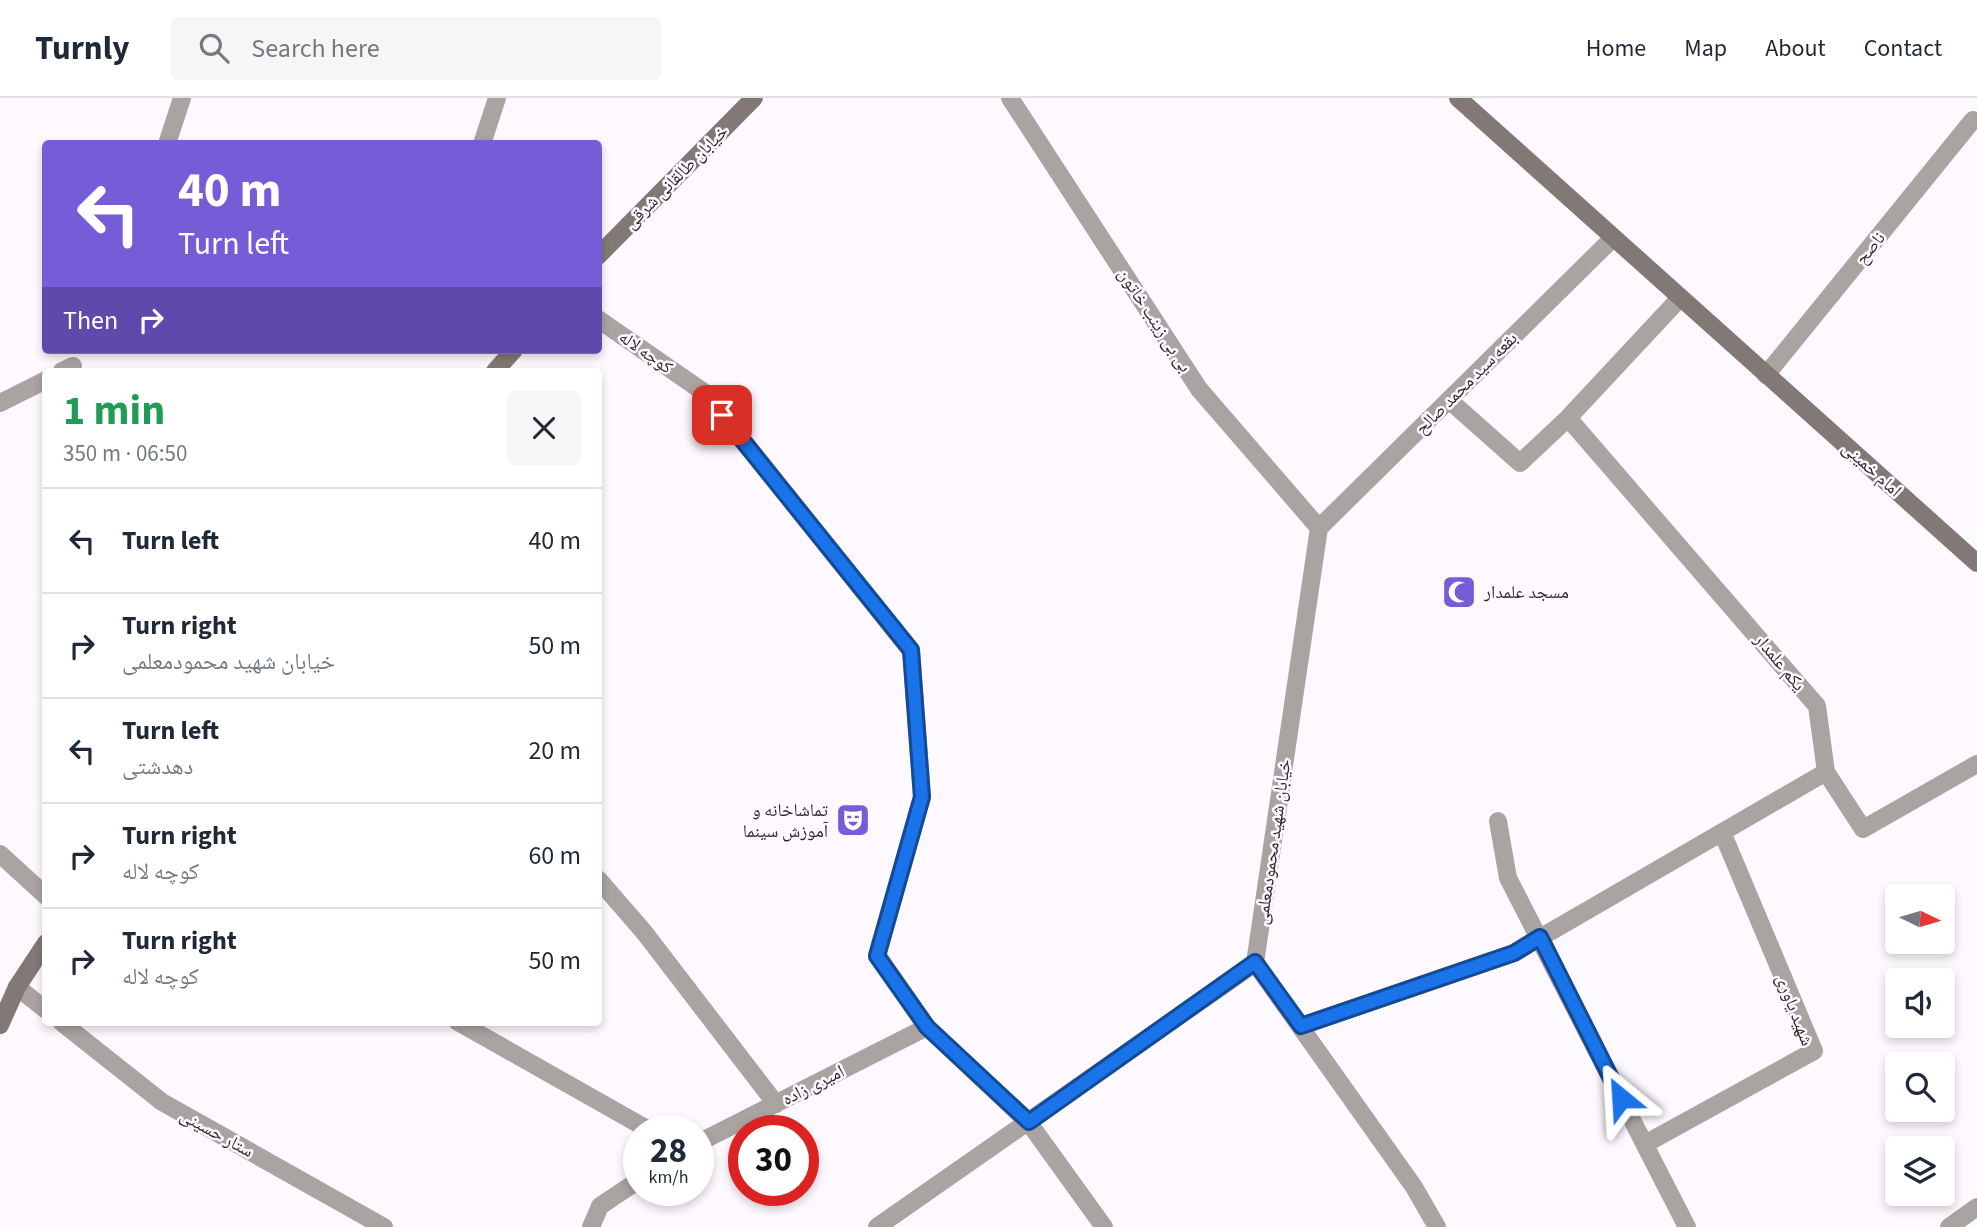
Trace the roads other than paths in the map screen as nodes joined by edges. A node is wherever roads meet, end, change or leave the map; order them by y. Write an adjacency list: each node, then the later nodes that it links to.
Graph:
1 (182, 98): 7 (street)
2 (497, 98): 8 (street)
3 (754, 98): 10 (main road, خیابان طالقانی شرقی)
4 (1010, 98): 20 (street, بی بی زینب خاتون)
5 (1458, 98): 9 (main road)
6 (1973, 120): 15 (street, ناصح)
7 (168, 140)
8 (483, 140)
9 (1613, 238): 11 (main road, امام خمینی); 17 (street, بقعه سید محمد صالح)
10 (602, 252)
11 (1680, 298): 15 (main road, امام خمینی); 19 (street)
12 (602, 322): 38 (street, کوچه لاله)
13 (510, 354): 14 (main road)
14 (498, 368)
15 (1766, 375): 21 (main road, امام خمینی)
16 (42, 382): 18 (street)
17 (1448, 400): 19 (street); 20 (street, بقعه سید محمد صالح)
18 (0, 403)
19 (1569, 418): 23 (street, یکم علمدار)
20 (1319, 528): 31 (street, خیابان شهید محمودمعلمی)
21 (1977, 562)
22 (1977, 764): 23 (street, یکم علمدار)
23 (1826, 772): 25 (street)
24 (1498, 821): 29 (street)
25 (1722, 832): 29 (street); 43 (street, شهید یاوری)
26 (0, 854): 28 (street)
27 (602, 884): 39 (street)
28 (42, 892)
29 (1540, 937): 37 (street); 43 (street)
30 (42, 949): 32 (main road)
31 (1255, 962): 37 (street); 41 (street)
32 (17, 987): 33 (street); 34 (main road)
33 (42, 1007)
34 (0, 1025)
35 (66, 1026): 46 (street, ستار حسینی)
36 (465, 1026): 40 (street)
37 (1301, 1026): 50 (street)
38 (927, 1027): 39 (street, امیری زاده); 41 (street, کوچه لاله)
39 (776, 1104): 42 (street, امیری زاده)
40 (623, 1115)
41 (1029, 1122): 48 (street); 49 (street, کوچه لاله)
42 (714, 1135)
43 (1645, 1144): 51 (street)
44 (623, 1191): 47 (street)
45 (1977, 1207): 52 (street)
46 (384, 1227)
47 (591, 1227)
48 (877, 1227)
49 (1104, 1227)
50 (1437, 1227)
51 (1687, 1227)
52 (1949, 1227)

